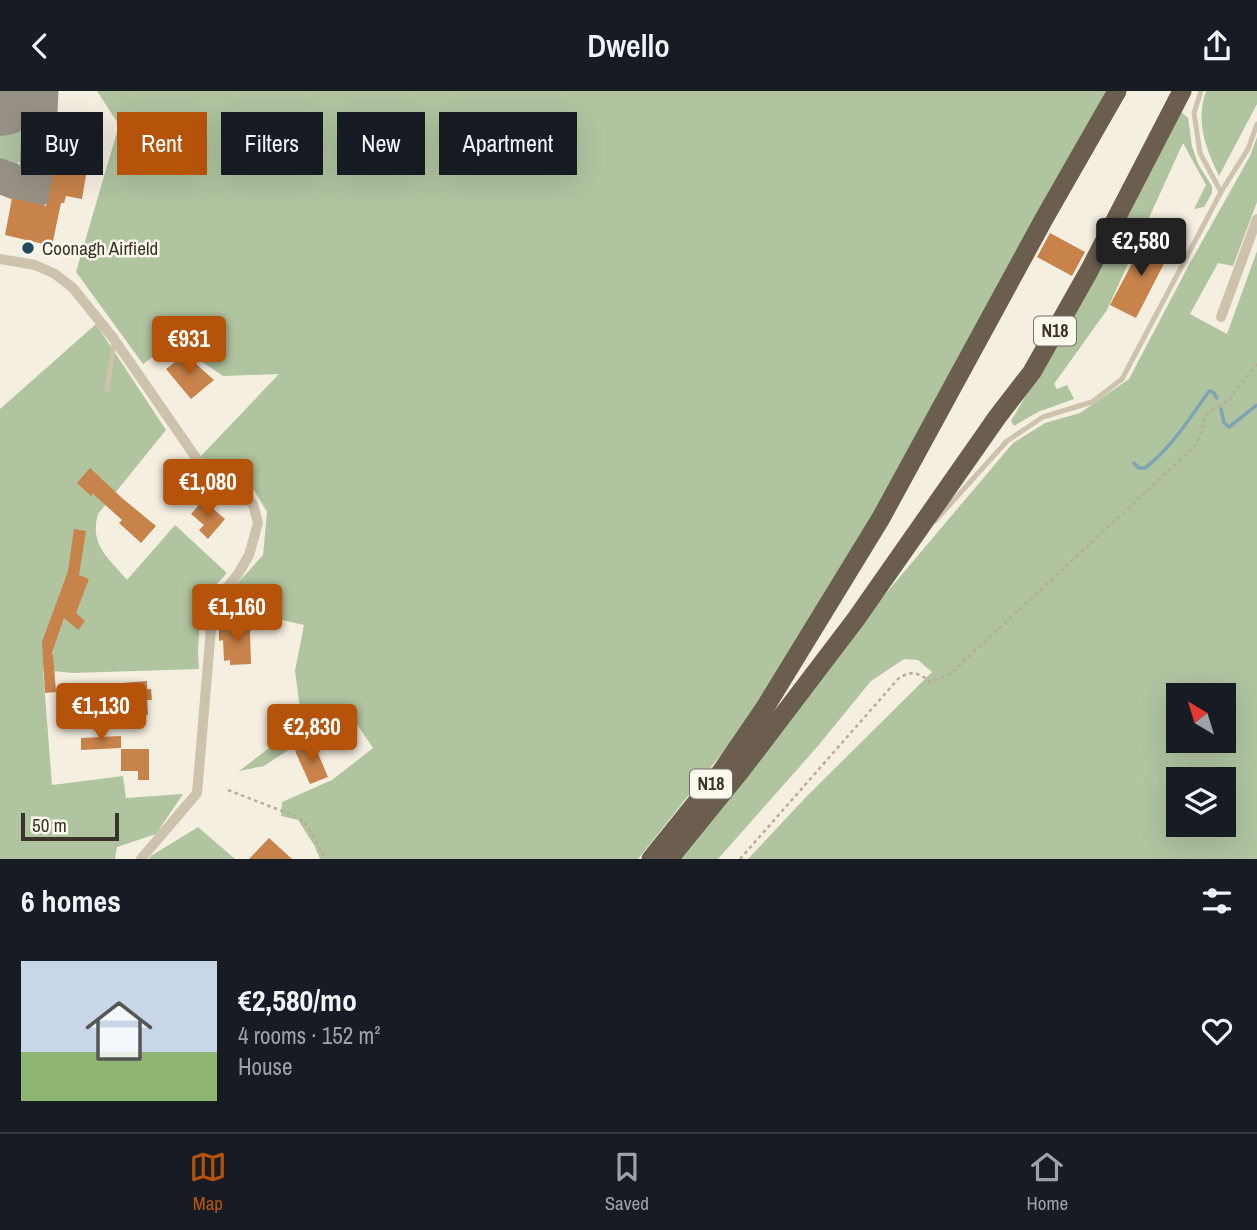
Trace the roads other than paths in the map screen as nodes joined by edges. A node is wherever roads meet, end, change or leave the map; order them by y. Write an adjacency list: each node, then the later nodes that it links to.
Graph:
1 (1117, 91): 13 (highway, N18)
2 (1182, 91): 11 (highway, N18)
3 (1201, 91): 5 (lane)
4 (1257, 124): 5 (lane)
5 (1221, 192): 11 (lane)
6 (1257, 219): 8 (street)
7 (0, 259): 9 (street)
8 (1221, 317)
9 (114, 339): 10 (lane); 12 (street)
10 (107, 390)
11 (901, 554): 14 (highway, N18)
12 (141, 859)
13 (651, 859)
14 (669, 859)

